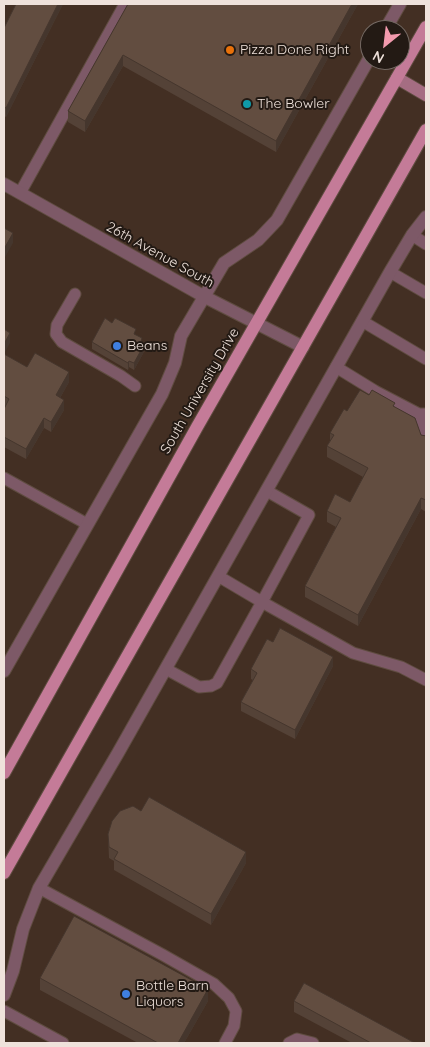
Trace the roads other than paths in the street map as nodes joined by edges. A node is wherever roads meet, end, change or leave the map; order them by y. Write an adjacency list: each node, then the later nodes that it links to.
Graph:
1 (125, 4): 10 (lane)
2 (400, 4): 3 (street)
3 (391, 20)
4 (426, 26): 6 (main road, South University Drive)
5 (363, 70): 17 (street)
6 (397, 78): 7 (street); 19 (main road, South University Drive)
7 (426, 95)
8 (426, 130): 20 (main road)
9 (4, 184): 10 (street, 26th Avenue South)
10 (20, 193): 17 (street, 26th Avenue South)
11 (426, 217): 12 (street)
12 (412, 235): 13 (lane); 14 (street)
13 (426, 244)
14 (390, 272): 15 (lane); 18 (street)
15 (426, 293)
16 (75, 294): 23 (lane)
17 (205, 297): 19 (street, 26th Avenue South); 28 (street)
18 (362, 321): 21 (lane); 22 (street)
19 (256, 324): 20 (street, 26th Avenue South); 34 (main road, South University Drive)
20 (303, 348): 35 (main road)
21 (426, 359)
22 (336, 367): 24 (lane); 27 (street)
23 (135, 386)
24 (422, 414): 25 (lane)
25 (426, 441)
26 (4, 478): 28 (lane)
27 (266, 490): 29 (street); 30 (lane)
28 (87, 524): 32 (street)
29 (218, 576): 30 (lane); 31 (street)
30 (262, 602): 31 (lane); 33 (lane)
31 (166, 668): 36 (street)
32 (4, 671)
33 (426, 680)
34 (4, 773)
35 (4, 873)
36 (39, 888): 37 (street); 40 (lane)
37 (4, 995)
38 (4, 1011): 39 (lane)
39 (63, 1043)
40 (225, 1043)
41 (288, 1043): 42 (lane)
42 (313, 1043)

